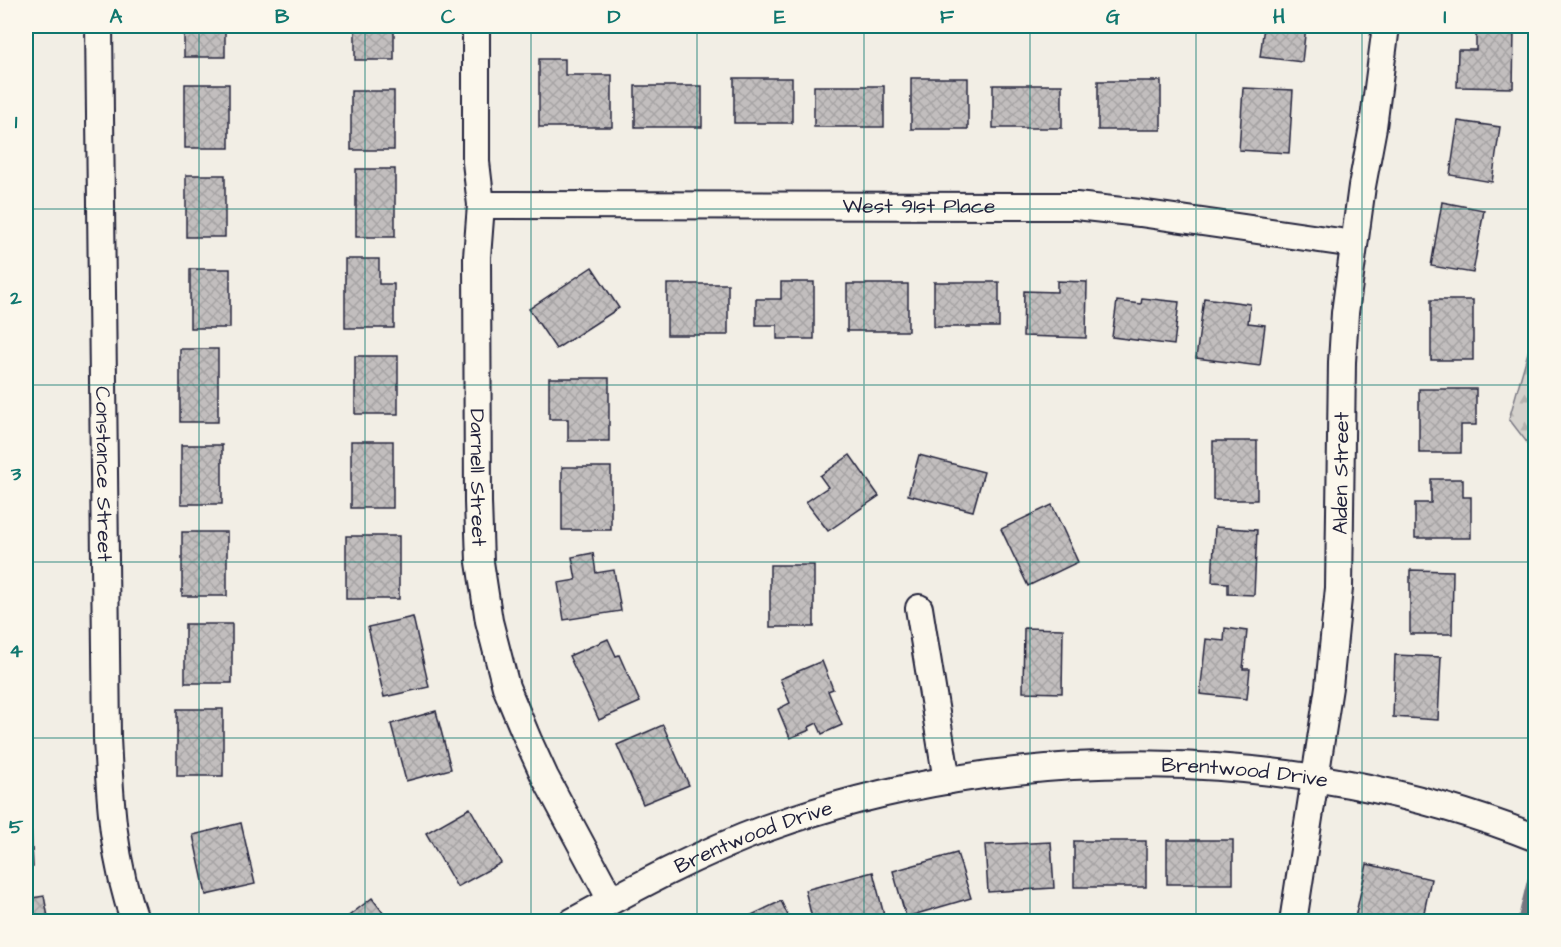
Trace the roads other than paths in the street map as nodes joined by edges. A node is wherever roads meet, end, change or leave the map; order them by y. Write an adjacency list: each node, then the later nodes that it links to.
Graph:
1 (99, 26): 11 (street, Constance Street)
2 (476, 26): 4 (street, Darnell Street)
3 (1386, 26): 5 (street, Alden Street)
4 (481, 205): 5 (street, West 91st Place); 10 (street, Darnell Street)
5 (1354, 244): 7 (street, Alden Street)
6 (918, 608): 8 (street)
7 (1316, 778): 8 (street, Brentwood Drive); 9 (street, Brentwood Drive); 13 (street, Alden Street)
8 (947, 781): 10 (street, Brentwood Drive)
9 (1536, 838)
10 (611, 900): 12 (street, Brentwood Drive)
11 (135, 921)
12 (572, 921)
13 (1293, 921)

